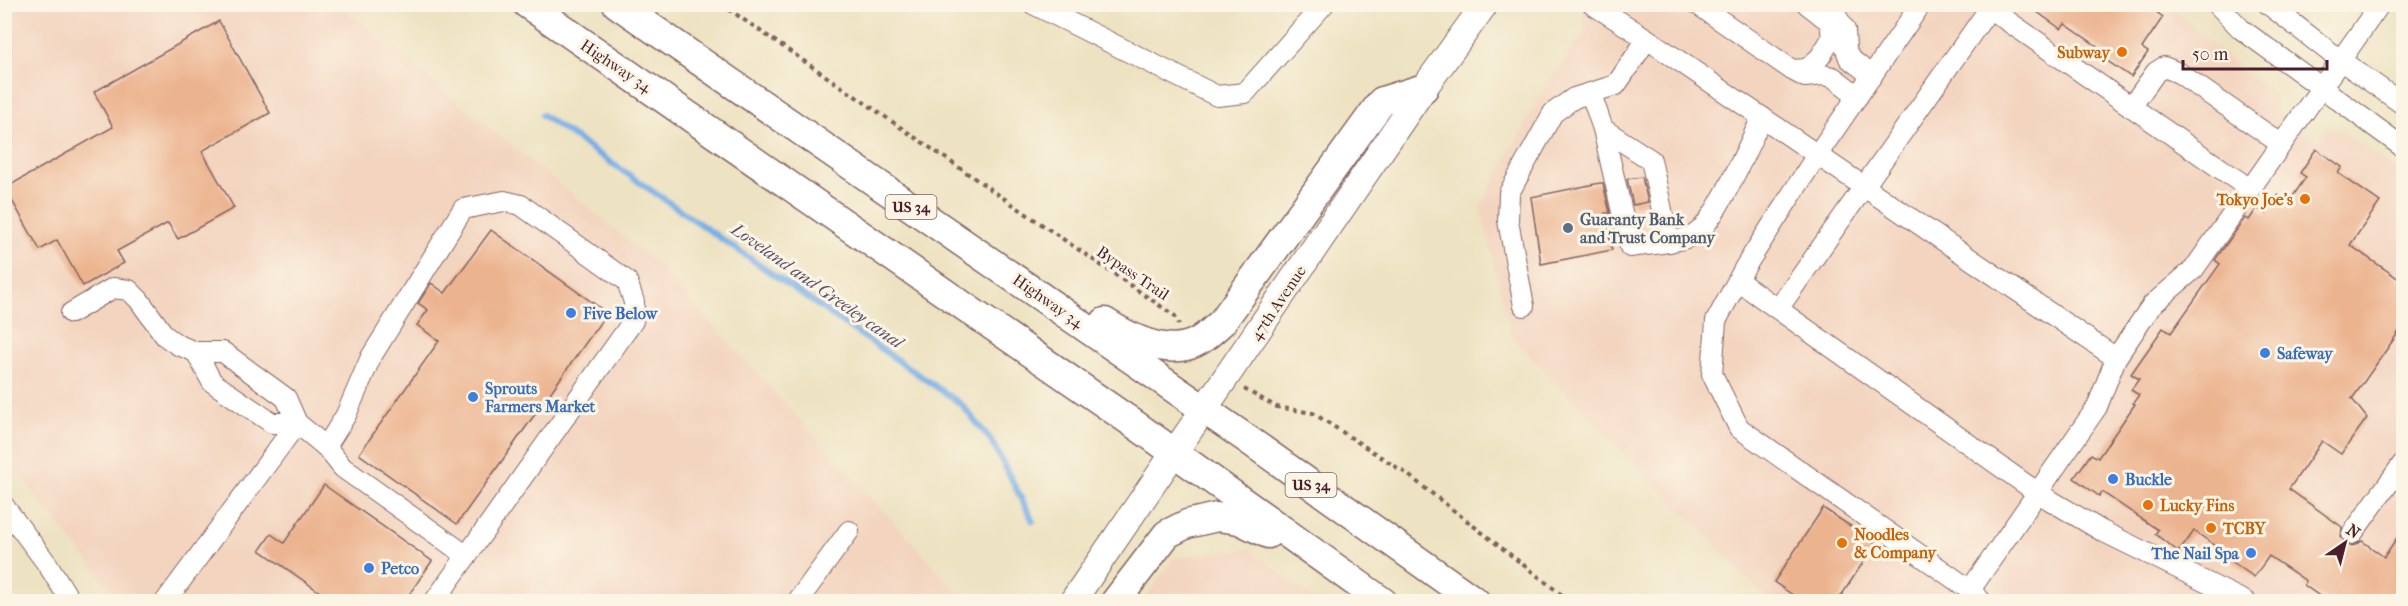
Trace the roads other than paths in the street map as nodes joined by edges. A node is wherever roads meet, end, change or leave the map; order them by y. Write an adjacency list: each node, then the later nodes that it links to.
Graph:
1 (527, 4): 43 (highway, Highway 34)
2 (617, 4): 30 (highway, Highway 34 / US 34)
3 (1033, 4): 4 (street)
4 (1324, 4)
5 (1485, 4): 19 (main road, 47th Avenue)
6 (1592, 4): 15 (street)
7 (1696, 4): 17 (street)
8 (1807, 4): 17 (street)
9 (1826, 4): 18 (street)
10 (2217, 4): 20 (street)
11 (2268, 4): 16 (street)
12 (2380, 4): 16 (street)
13 (1915, 7): 18 (street)
14 (1986, 7): 24 (street); 31 (street)
15 (1647, 39): 21 (street); 25 (street)
16 (2340, 60): 20 (street); 23 (street)
17 (1792, 70): 22 (street)
18 (1872, 76): 22 (street)
19 (1424, 88): 30 (highway); 40 (main road, 47th Avenue)
20 (2320, 88): 27 (street); 28 (street)
21 (1591, 94): 26 (street); 35 (street)
22 (1858, 96): 29 (street)
23 (2403, 105)
24 (2131, 107): 27 (street); 32 (street)
25 (1762, 117): 29 (street); 33 (street)
26 (1603, 129): 33 (street); 33 (street)
27 (2281, 144): 32 (street)
28 (2403, 148)
29 (1817, 155): 31 (street); 34 (street)
30 (882, 187): 40 (highway, Highway 34 / US 34)
31 (1864, 187): 36 (street); 39 (street)
32 (2250, 189): 39 (street)
33 (1669, 242)
34 (1738, 281): 36 (street); 50 (street)
35 (1524, 306)
36 (1778, 309): 45 (street)
37 (71, 313): 38 (street)
38 (196, 352): 41 (street); 41 (street)
39 (2116, 358): 45 (street)
40 (1204, 410): 43 (main road, 47th Avenue); 59 (highway, Highway 34 / US 34)
41 (297, 423): 42 (street); 52 (street)
42 (326, 447): 49 (street); 49 (street)
43 (1175, 453): 55 (main road, 47th Avenue); 58 (highway, Highway 34)
44 (2403, 462): 48 (street)
45 (2038, 493): 50 (street); 60 (street)
46 (4, 506): 51 (street)
47 (849, 531): 54 (street)
48 (2352, 534)
49 (466, 556): 53 (street)
50 (1976, 596)
51 (72, 602)
52 (165, 602)
53 (434, 602)
54 (797, 602)
55 (1072, 602)
56 (1115, 602): 57 (highway)
57 (1378, 602)
58 (1383, 602)
59 (1476, 602)
60 (2246, 602)

